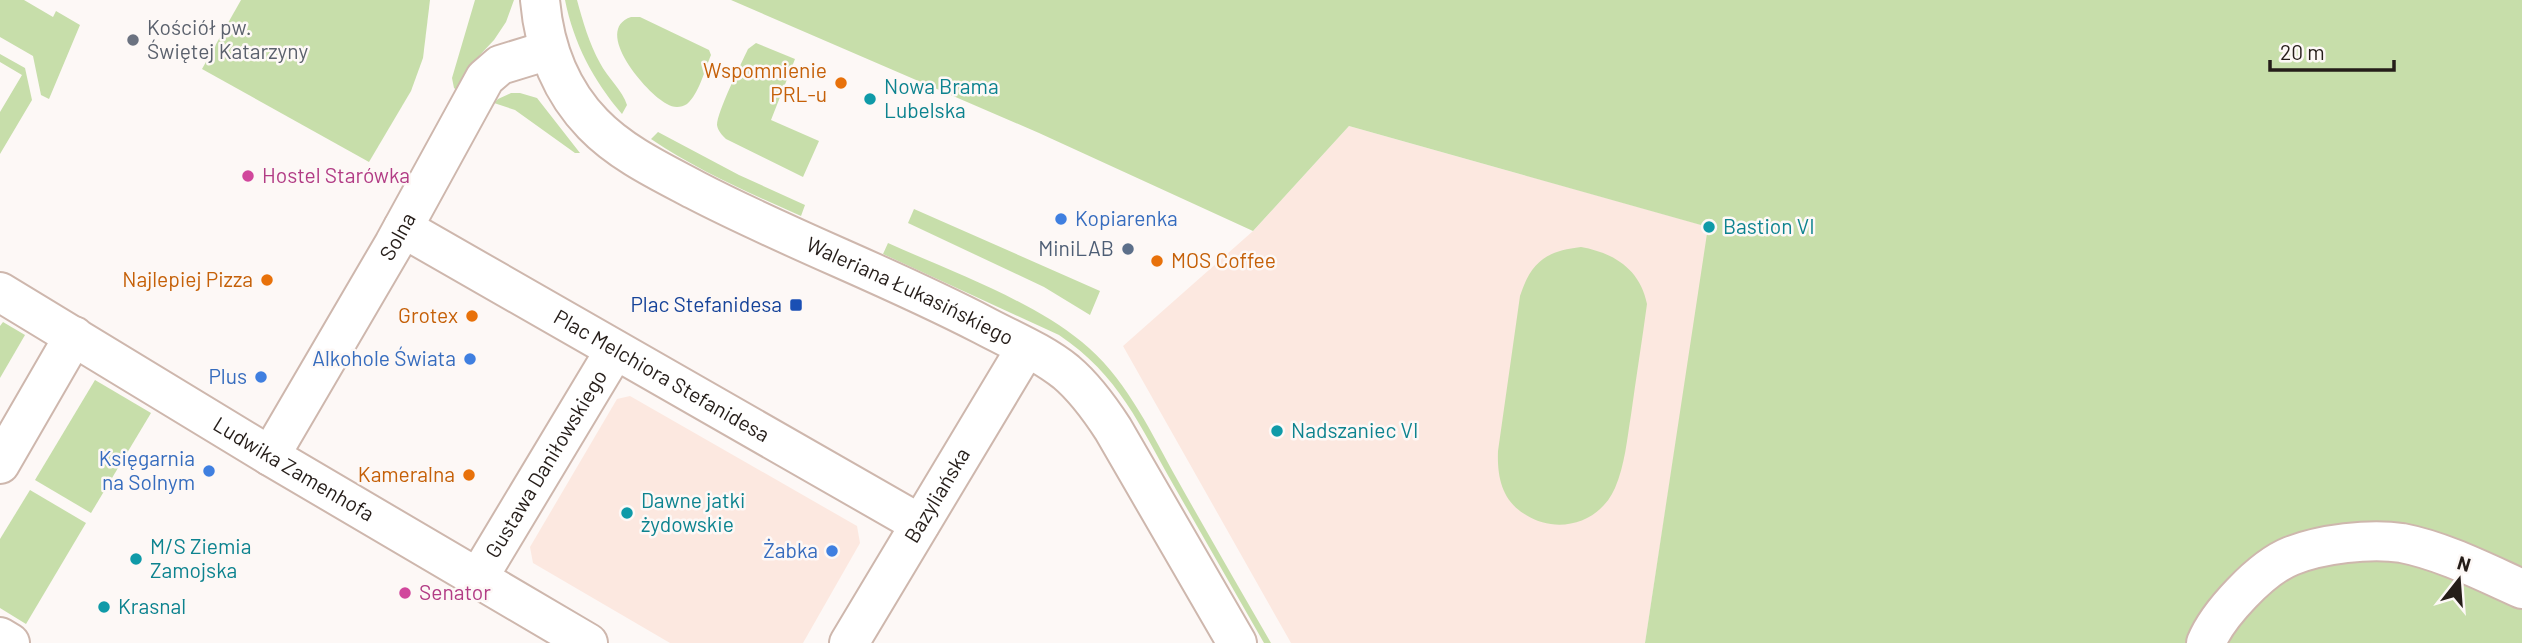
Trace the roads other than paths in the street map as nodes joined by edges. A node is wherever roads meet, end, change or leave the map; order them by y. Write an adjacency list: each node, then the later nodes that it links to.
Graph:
1 (540, 0): 2 (street, Waleriana Łukasińskiego)
2 (549, 50): 3 (street, Solna); 6 (street, Waleriana Łukasińskiego)
3 (403, 228): 7 (street, Plac Melchiora Stefanidesa); 8 (street, Solna)
4 (0, 292): 5 (street, Ludwika Zamenhofa)
5 (74, 336): 8 (street, Ludwika Zamenhofa); 9 (street)
6 (1026, 348): 10 (street, Bazyliańska); 17 (street, Waleriana Łukasińskiego)
7 (615, 350): 10 (street, Plac Melchiora Stefanidesa); 11 (street, Gustawa Daniłowskiego)
8 (270, 456): 11 (street, Ludwika Zamenhofa)
9 (0, 464)
10 (920, 524): 16 (street, Bazyliańska)
11 (478, 578): 15 (street, Ludwika Zamenhofa)
12 (2522, 589): 18 (street)
13 (0, 637): 14 (street)
14 (10, 643)
15 (588, 643)
16 (849, 643)
17 (1237, 643)
18 (2206, 643)

